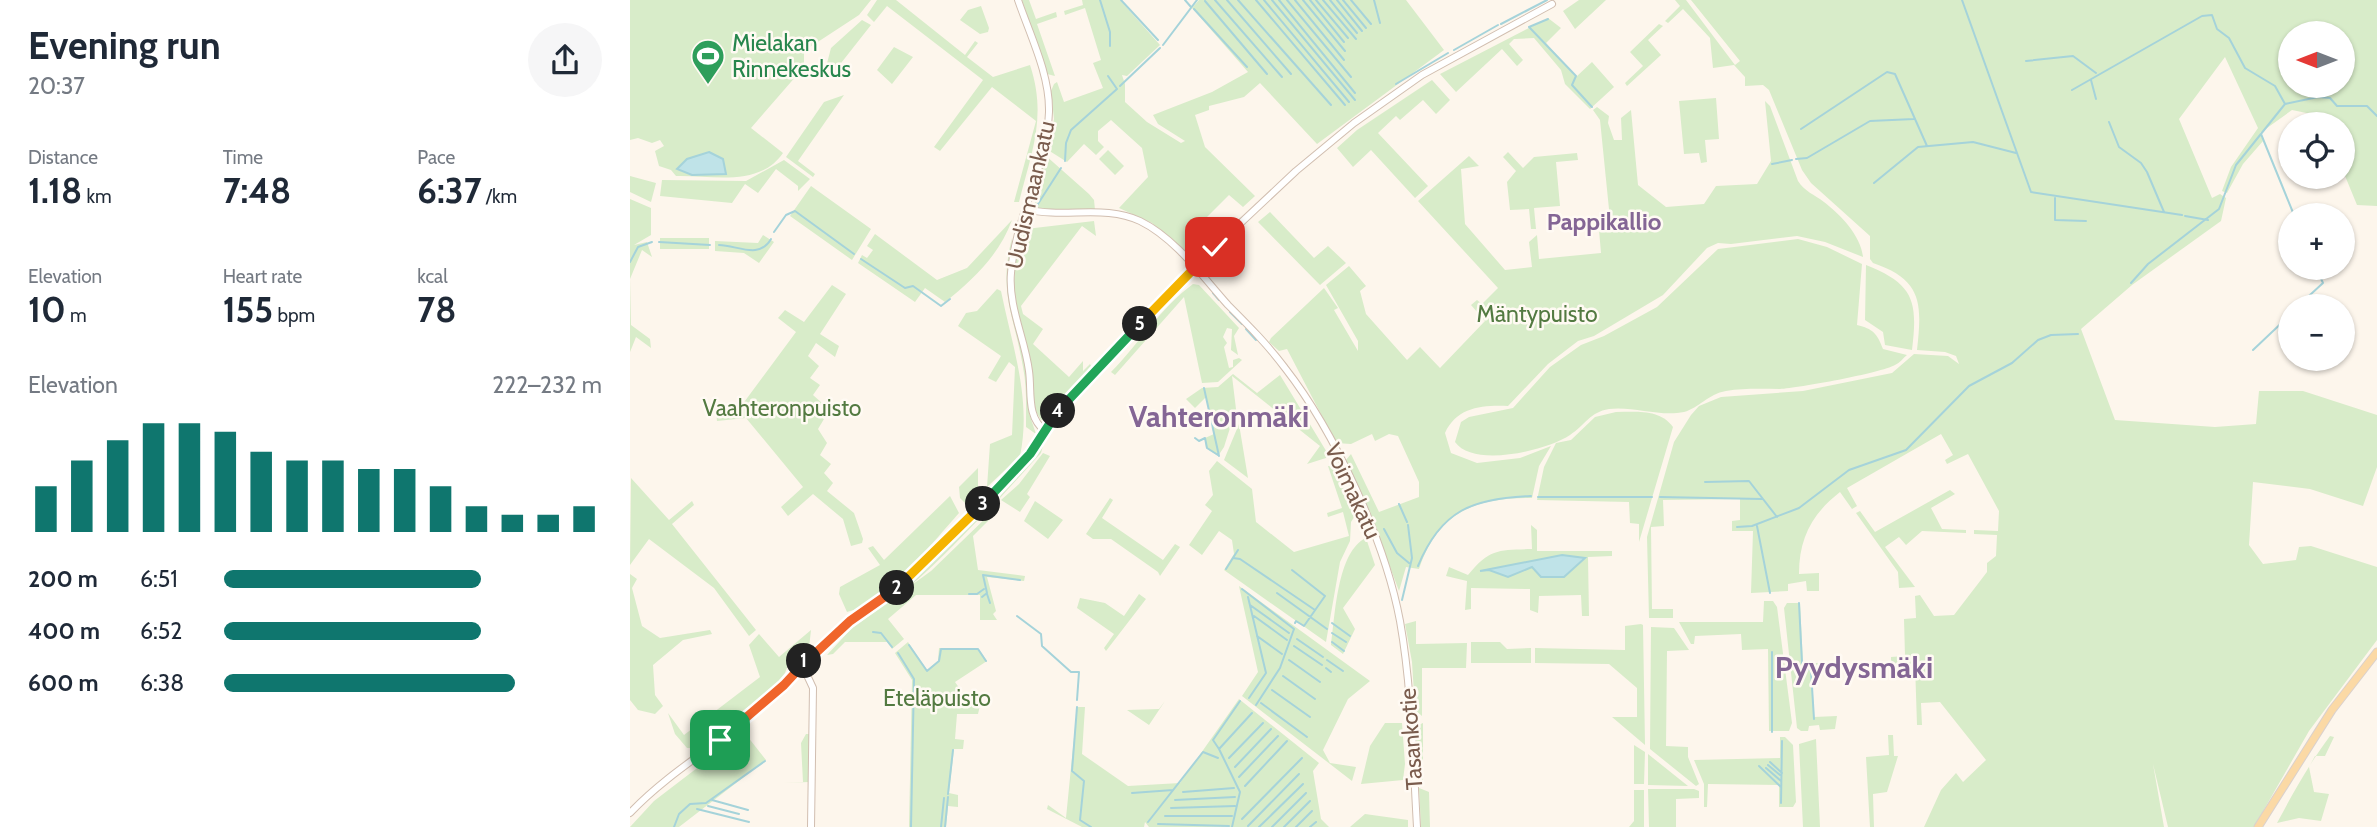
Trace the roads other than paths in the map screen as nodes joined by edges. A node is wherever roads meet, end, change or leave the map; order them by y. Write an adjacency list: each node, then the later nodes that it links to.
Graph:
1 (1018, 0): 3 (street, Uudismaankatu)
2 (1552, 4): 4 (street)
3 (1026, 209): 4 (street, Voimakatu); 5 (street, Uudismaankatu)
4 (1194, 268): 5 (street); 6 (street, Voimakatu)
5 (1045, 431): 8 (street)
6 (1405, 652): 13 (street, Tasankotie)
7 (2377, 652): 14 (main road)
8 (806, 662): 9 (street); 10 (street)
9 (796, 672): 10 (street); 11 (street)
10 (806, 673): 12 (street)
11 (630, 813)
12 (811, 827)
13 (1417, 827)
14 (2259, 827)

